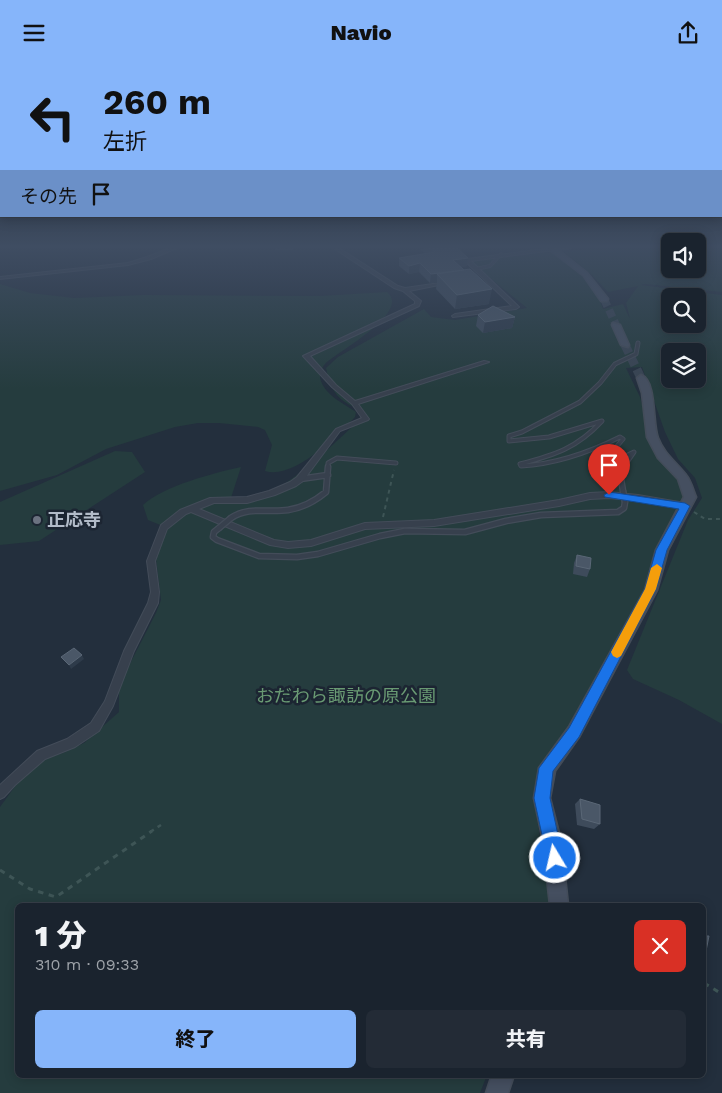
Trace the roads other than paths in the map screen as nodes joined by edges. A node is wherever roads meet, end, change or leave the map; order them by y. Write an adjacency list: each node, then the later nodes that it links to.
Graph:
1 (409, 293): 11 (street)
2 (501, 293): 5 (street)
3 (599, 293): 4 (street)
4 (604, 299)
5 (455, 316)
6 (616, 325): 8 (street)
7 (638, 343): 13 (lane, bridge)
8 (625, 345)
9 (486, 362): 11 (street)
10 (641, 378): 15 (street)
11 (354, 403): 14 (street)
12 (396, 463): 13 (lane)
13 (328, 475): 14 (lane)
14 (300, 479): 16 (street)
15 (685, 506): 16 (street); 18 (street)
16 (192, 509): 17 (street)
17 (0, 793)
18 (559, 903)
19 (502, 1078): 20 (street)
20 (497, 1093)

